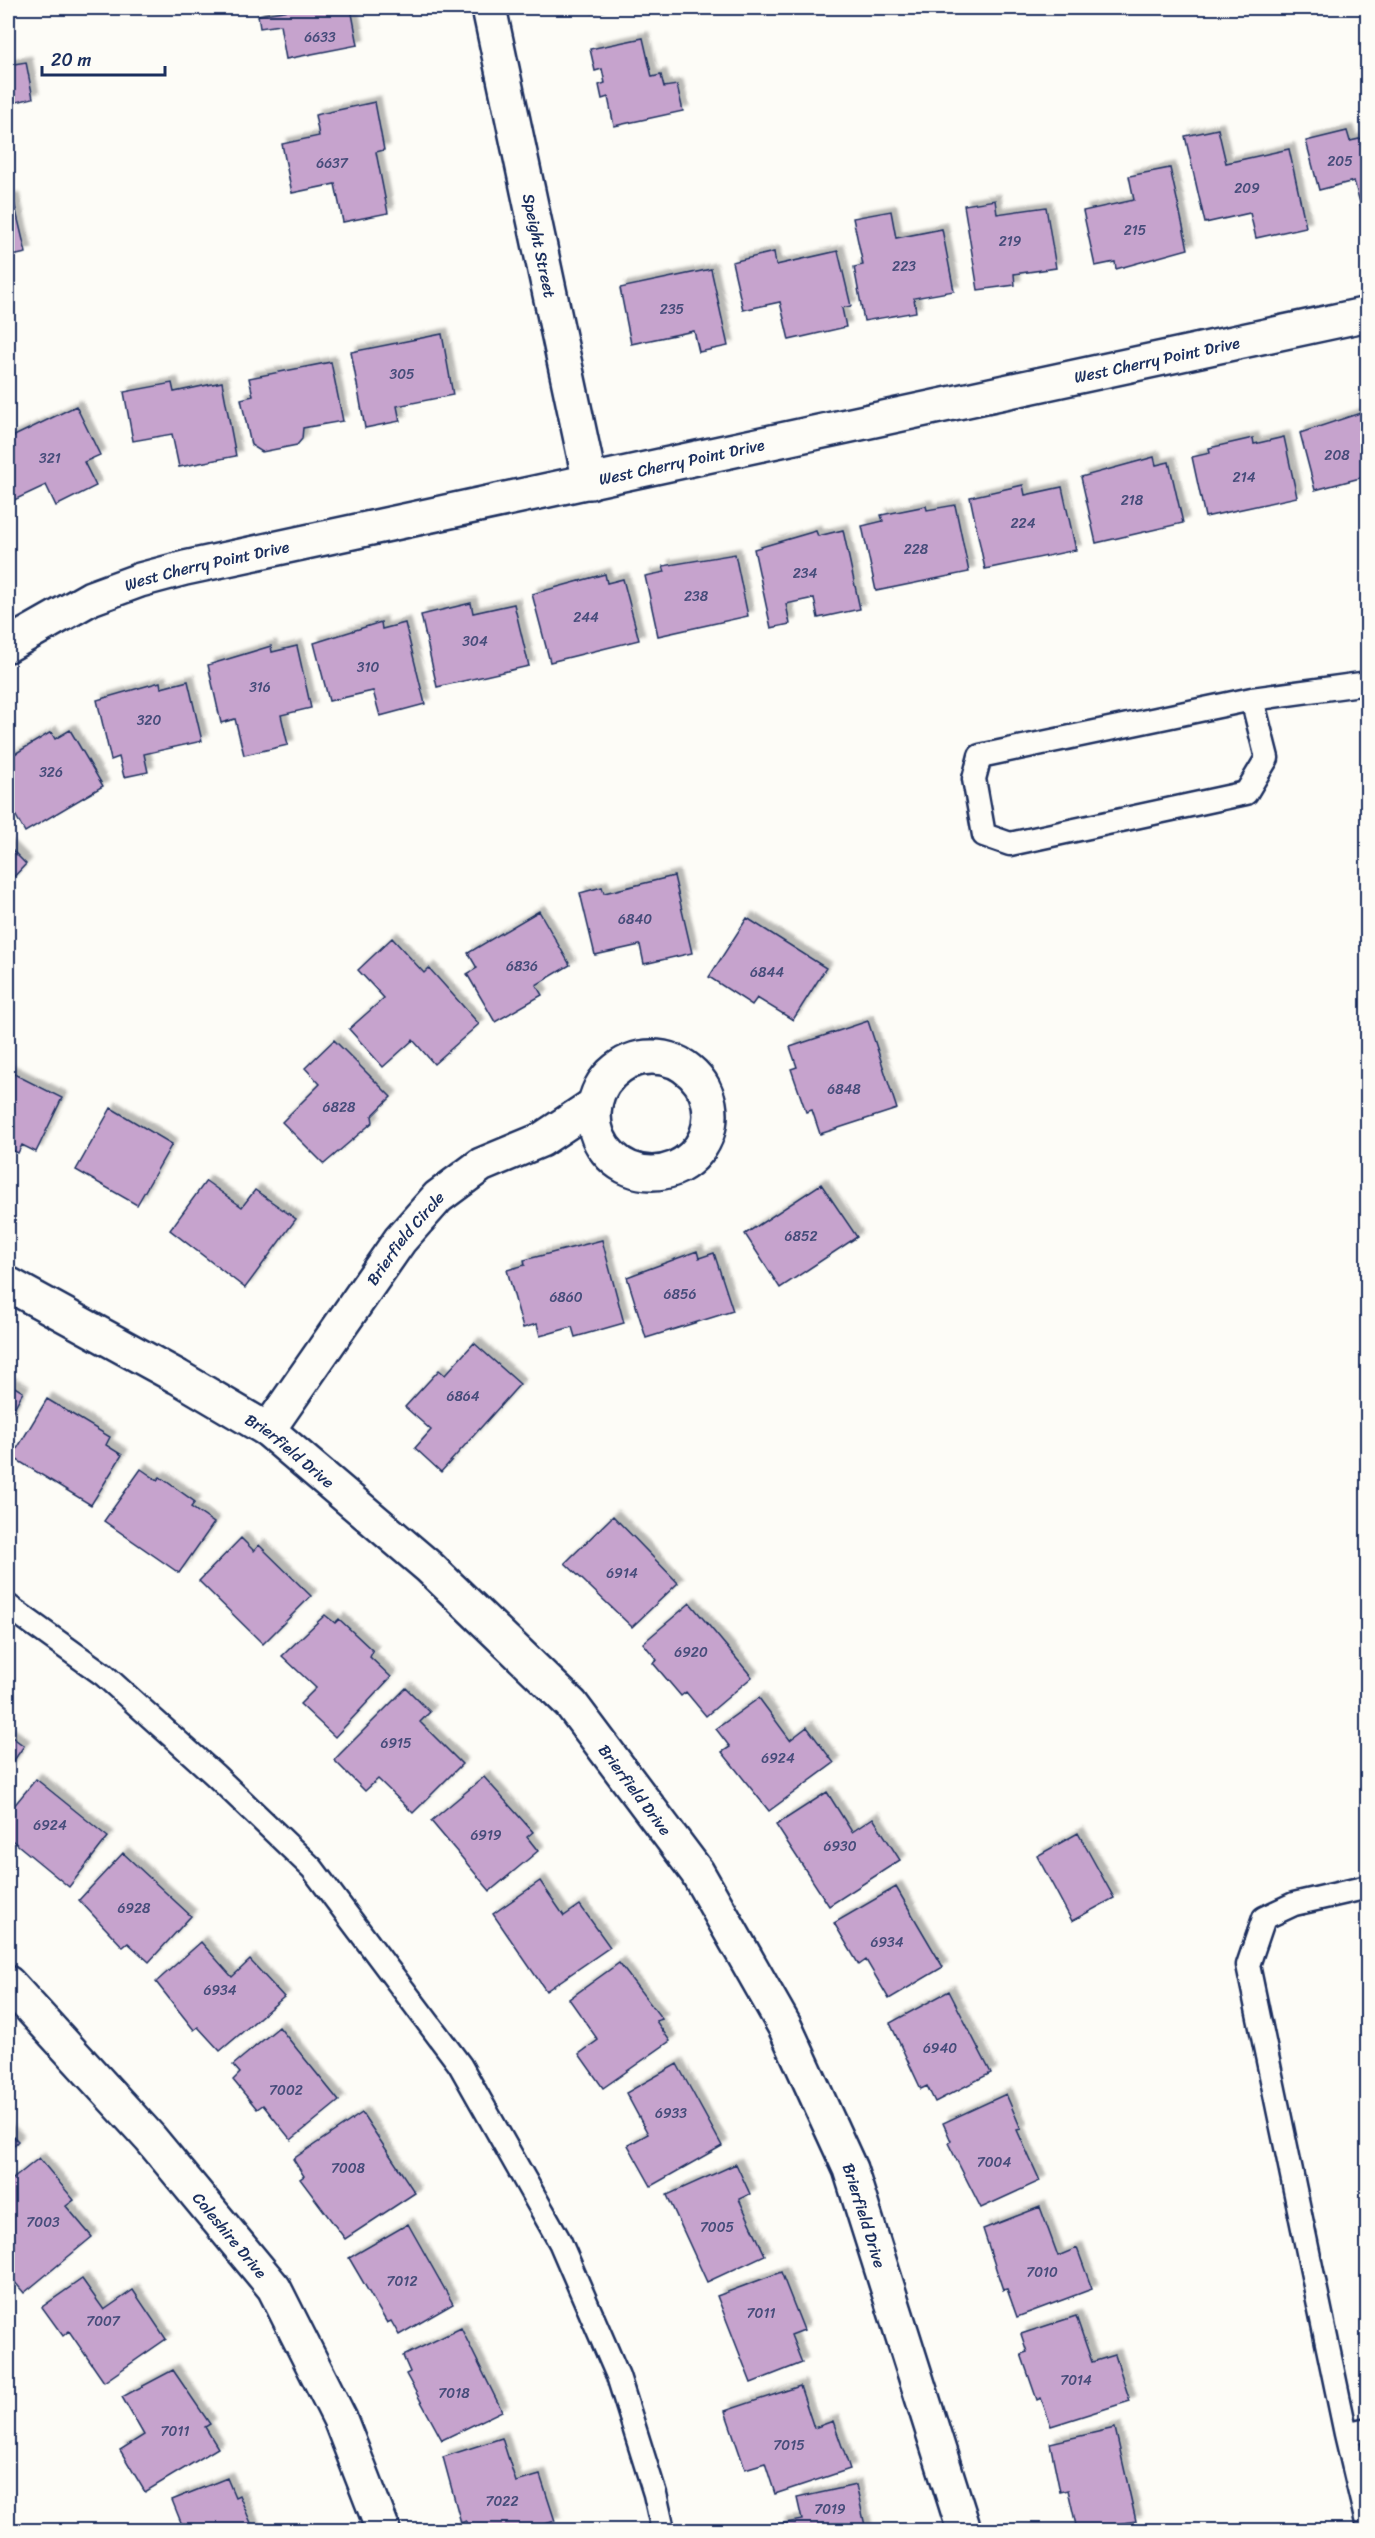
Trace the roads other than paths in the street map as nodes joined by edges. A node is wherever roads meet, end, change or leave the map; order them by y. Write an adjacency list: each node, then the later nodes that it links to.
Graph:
1 (489, 8): 3 (street, Speight Street)
2 (1368, 314): 3 (street, West Cherry Point Drive)
3 (590, 482): 4 (street, West Cherry Point Drive)
4 (8, 645)
5 (1368, 683): 6 (lane)
6 (1252, 699): 6 (lane)
7 (595, 1104): 9 (street, Brierfield Circle)
8 (8, 1284): 9 (street, Brierfield Drive)
9 (268, 1430): 17 (street, Brierfield Drive)
10 (8, 1606): 16 (lane)
11 (1368, 1887): 13 (lane)
12 (8, 1983): 15 (street, Coleshire Drive)
13 (1357, 2431): 14 (lane)
14 (1368, 2527)
15 (383, 2530)
16 (663, 2530)
17 (964, 2530)

